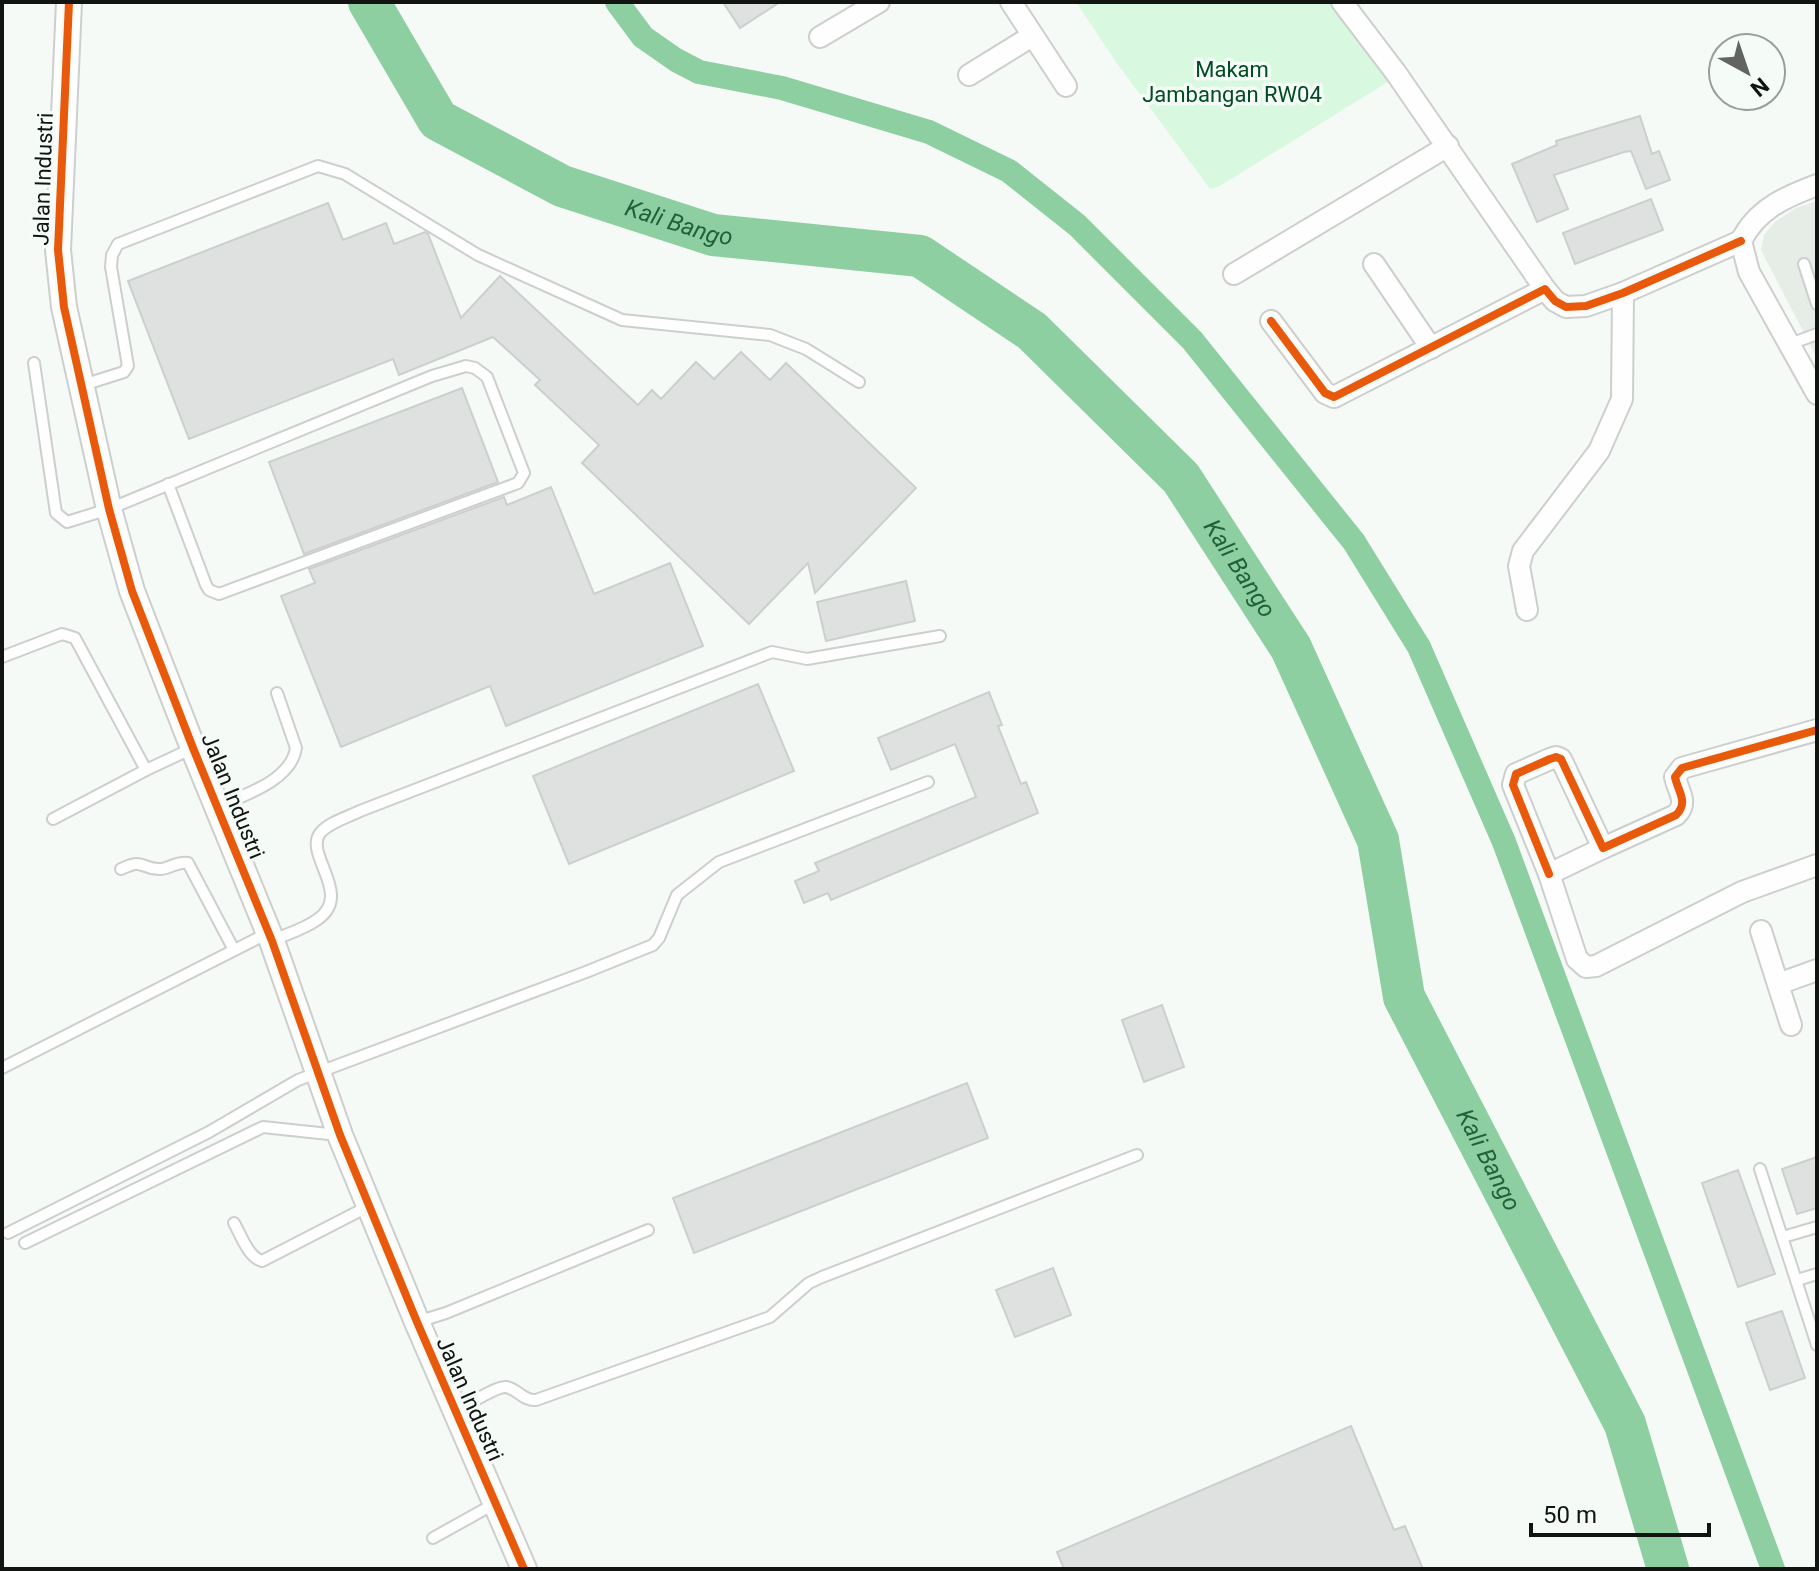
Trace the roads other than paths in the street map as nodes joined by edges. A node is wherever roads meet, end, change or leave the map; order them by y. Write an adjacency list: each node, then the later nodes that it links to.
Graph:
1 (69, 2): 24 (street, Jalan Industri)
2 (879, 2): 6 (street)
3 (1011, 2): 5 (street)
4 (1342, 2): 9 (street)
5 (1032, 36): 7 (street); 8 (street)
6 (820, 37)
7 (969, 75)
8 (1066, 86)
9 (1448, 146): 14 (street); 15 (street)
10 (1817, 185): 11 (street)
11 (1741, 241): 16 (street); 20 (street)
12 (1374, 264): 21 (street)
13 (1804, 264): 17 (lane)
14 (1234, 274)
15 (1545, 289): 16 (street); 21 (street)
16 (1623, 293): 28 (street)
17 (1817, 304)
18 (1271, 321): 21 (street)
19 (1817, 334): 20 (lane)
20 (1790, 344): 25 (street)
21 (1431, 348)
22 (34, 363): 27 (lane)
23 (859, 382): 24 (lane)
24 (82, 386): 27 (street, Jalan Industri)
25 (1817, 394)
26 (168, 484): 26 (lane); 27 (lane)
27 (109, 509): 33 (street, Jalan Industri)
28 (1527, 610)
29 (940, 636): 43 (lane)
30 (2, 657): 34 (lane)
31 (277, 693): 36 (lane)
32 (1817, 730): 38 (street)
33 (193, 748): 34 (lane); 36 (street, Jalan Industri)
34 (146, 770): 37 (lane)
35 (928, 782): 49 (lane)
36 (217, 807): 43 (street, Jalan Industri)
37 (53, 819)
38 (1603, 848): 41 (street); 41 (street)
39 (1817, 865): 41 (street)
40 (121, 869): 44 (lane)
41 (1549, 874)
42 (1761, 931): 46 (street)
43 (271, 936): 44 (lane); 49 (street, Jalan Industri)
44 (234, 950): 48 (lane)
45 (1817, 970): 46 (street)
46 (1778, 984): 47 (street)
47 (1791, 1025)
48 (2, 1068)
49 (318, 1071): 50 (street, Jalan Industri); 57 (lane)
50 (340, 1135): 53 (street, Jalan Industri); 59 (lane)
51 (1137, 1155): 64 (lane)
52 (1760, 1169): 58 (lane)
53 (371, 1205): 54 (lane); 62 (street, Jalan Industri)
54 (234, 1223)
55 (1817, 1227): 58 (lane)
56 (648, 1230): 62 (lane)
57 (8, 1233)
58 (1783, 1237): 61 (lane)
59 (25, 1243)
60 (1817, 1274): 61 (lane)
61 (1797, 1280): 63 (lane)
62 (417, 1322): 64 (street, Jalan Industri)
63 (1817, 1345)
64 (456, 1411): 65 (street, Jalan Industri)
65 (496, 1503): 66 (lane); 67 (street, Jalan Industri)
66 (433, 1538)
67 (524, 1569)

